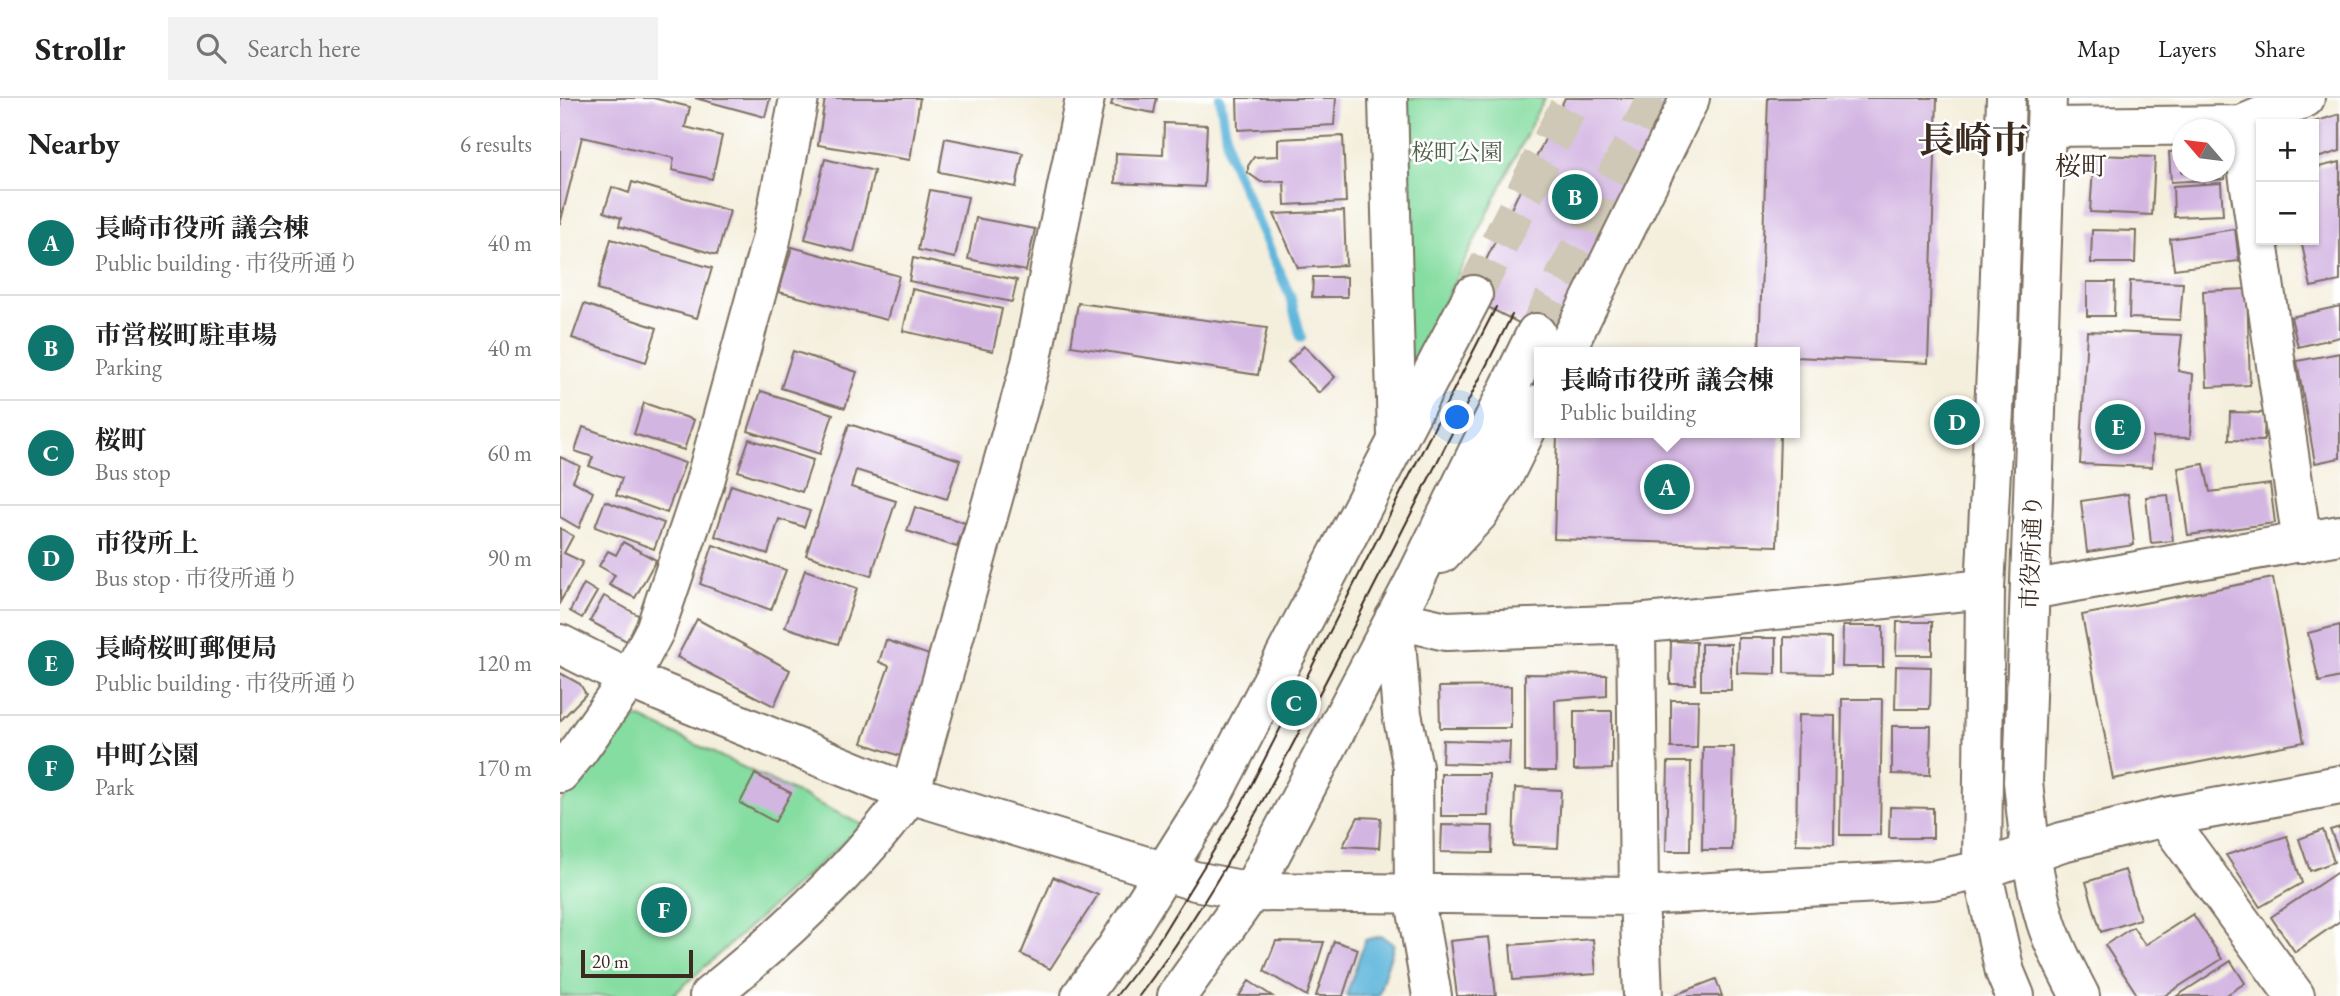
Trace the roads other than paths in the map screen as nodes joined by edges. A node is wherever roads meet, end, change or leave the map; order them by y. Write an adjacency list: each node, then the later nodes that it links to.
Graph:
1 (799, 98): 22 (main road)
2 (1085, 98): 25 (main road)
3 (1388, 98): 13 (main road)
4 (1690, 98): 10 (main road)
5 (2006, 98): 17 (main road, 市役所通り)
6 (2305, 98): 8 (main road)
7 (2047, 112): 8 (main road); 18 (main road, 市役所通り)
8 (2241, 125): 15 (main road)
9 (1473, 295): 13 (main road)
10 (1551, 343)
11 (1534, 373): 16 (main road)
12 (1534, 414): 16 (main road)
13 (1397, 439): 29 (main road)
14 (2340, 535): 15 (main road)
15 (2302, 543): 18 (main road)
16 (1413, 584): 19 (main road)
17 (1984, 589): 20 (main road); 28 (main road, 市役所通り)
18 (2030, 590): 27 (main road, 市役所通り)
19 (1394, 619): 20 (main road); 30 (main road); 31 (main road)
20 (1636, 624): 32 (main road)
21 (560, 644): 22 (main road)
22 (629, 679): 23 (main road); 25 (main road)
23 (560, 773)
24 (2340, 785): 26 (main road)
25 (910, 794): 29 (main road); 33 (main road)
26 (2165, 817): 27 (main road); 40 (main road)
27 (2030, 854): 28 (main road); 39 (main road, 市役所通り)
28 (1982, 870): 32 (main road); 38 (main road, 市役所通り)
29 (1165, 872): 30 (main road); 34 (main road)
30 (1251, 892): 31 (main road); 35 (main road)
31 (1414, 894): 32 (main road); 36 (main road)
32 (1639, 896): 37 (main road)
33 (709, 996)
34 (1081, 996)
35 (1177, 996)
36 (1432, 996)
37 (1643, 996)
38 (2015, 996)
39 (2080, 996)
40 (2295, 996)

